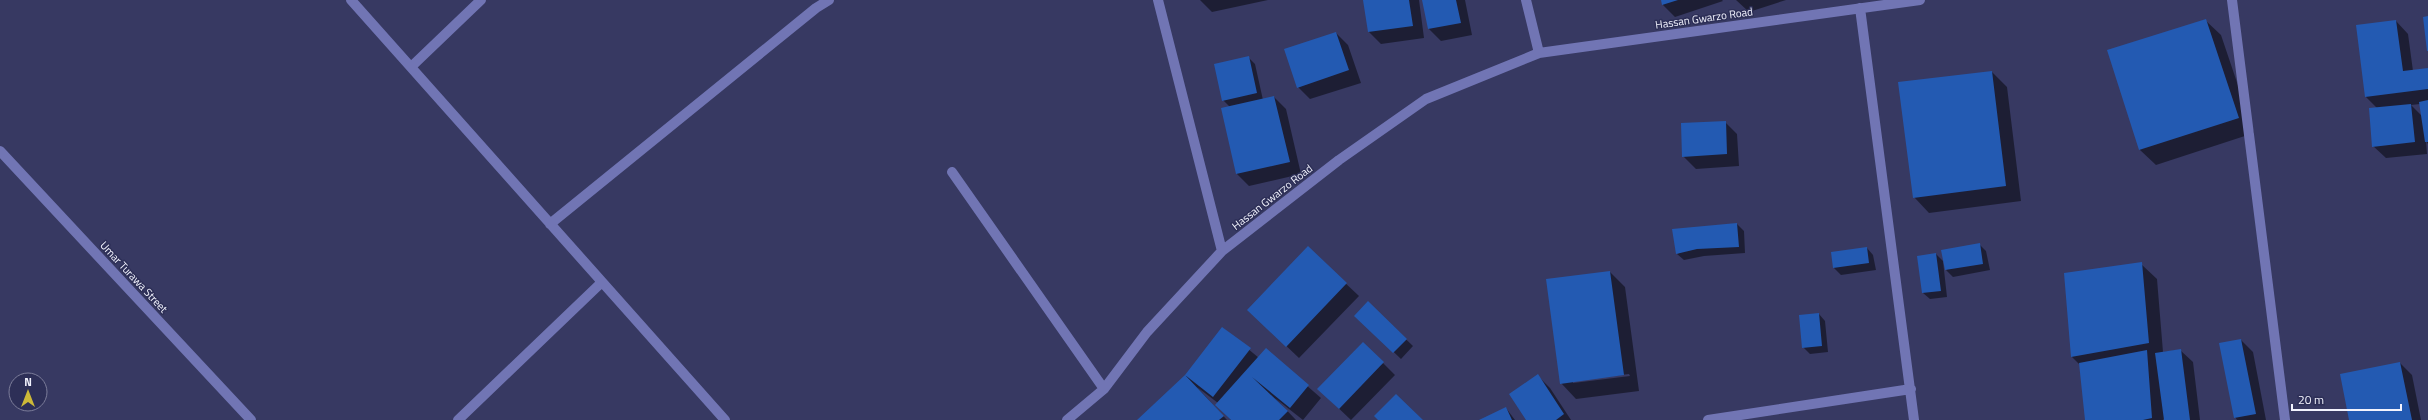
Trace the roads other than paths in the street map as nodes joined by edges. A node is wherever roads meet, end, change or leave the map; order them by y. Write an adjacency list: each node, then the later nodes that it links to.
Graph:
1 (351, 0): 11 (street)
2 (481, 0): 11 (street)
3 (829, 0): 8 (street)
4 (1158, 0): 15 (street)
5 (1526, 0): 10 (street)
6 (1920, 0): 9 (street, Hassan Gwarzo Road)
7 (2232, 0): 25 (street)
8 (815, 4): 14 (street)
9 (1860, 8): 10 (street, Hassan Gwarzo Road); 18 (street)
10 (1539, 53): 15 (street, Hassan Gwarzo Road)
11 (411, 67): 14 (street)
12 (0, 151): 19 (street, Umar Turawa Street)
13 (952, 172): 17 (street)
14 (550, 224): 16 (street)
15 (1222, 251): 17 (street, Hassan Gwarzo Road)
16 (602, 282): 20 (street); 21 (street)
17 (1104, 389): 22 (street, Hassan Gwarzo Road)
18 (1911, 389): 23 (street); 24 (street)
19 (251, 420)
20 (458, 420)
21 (725, 420)
22 (1067, 420)
23 (1708, 420)
24 (1914, 420)
25 (2285, 420)

